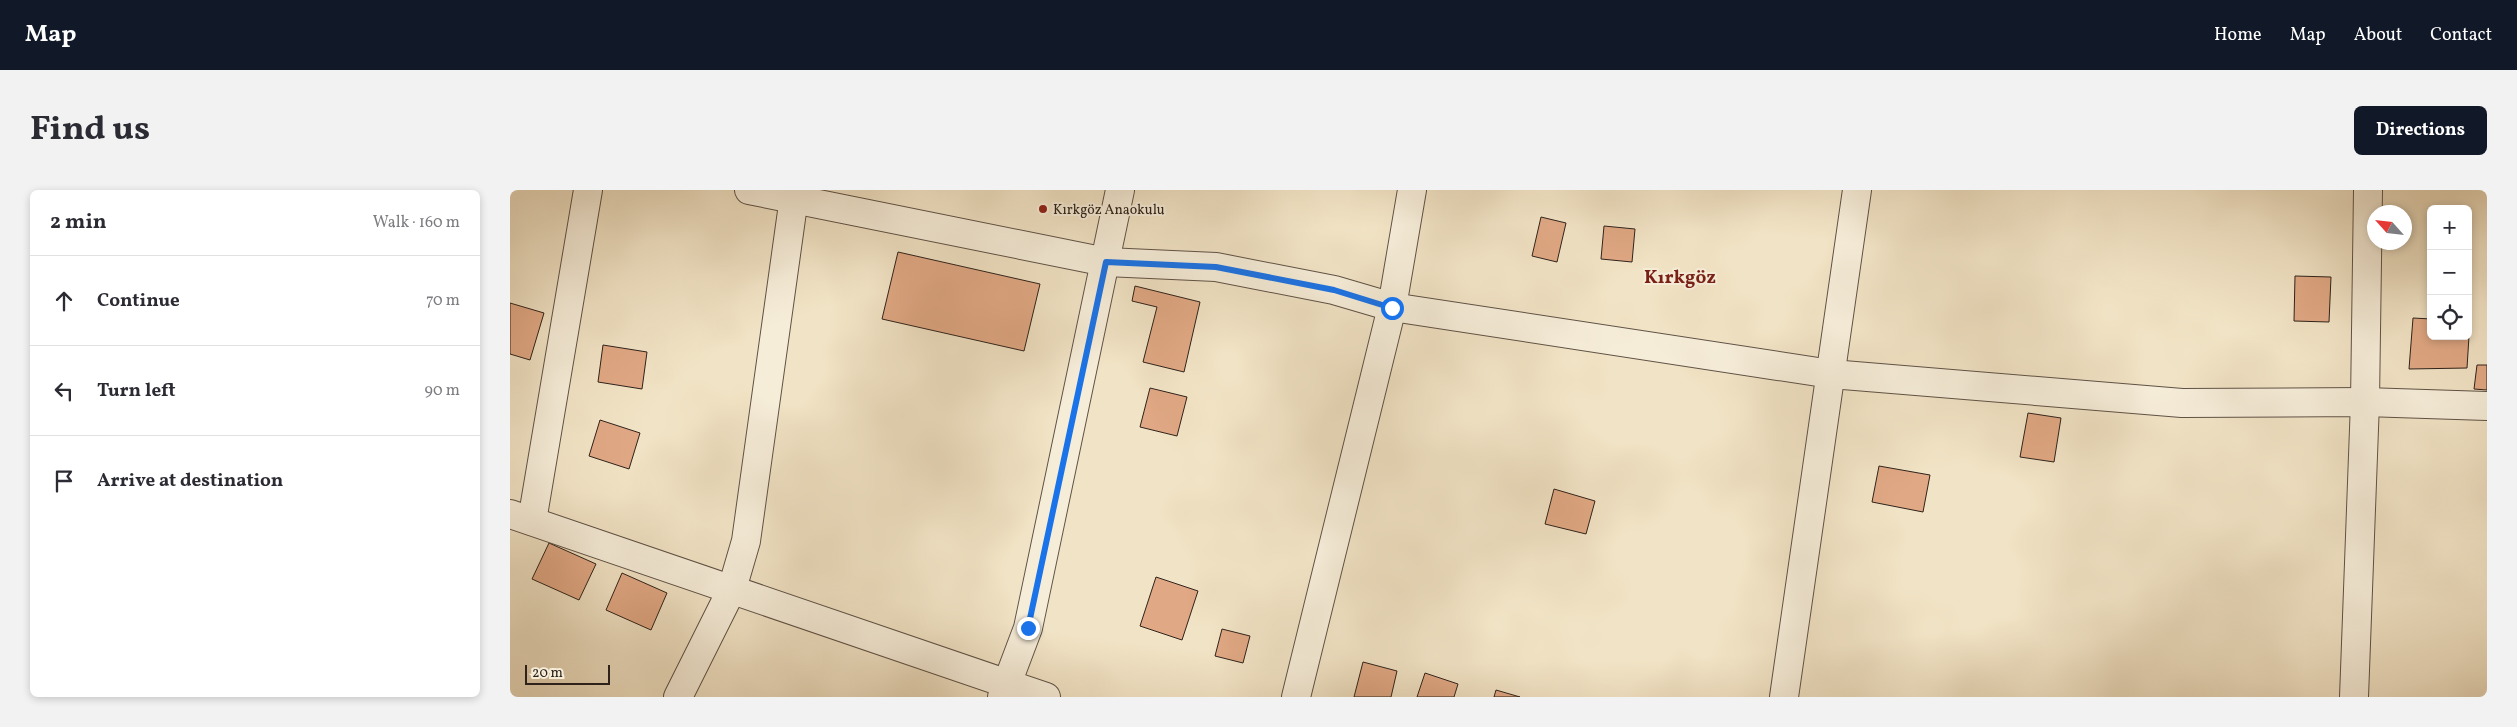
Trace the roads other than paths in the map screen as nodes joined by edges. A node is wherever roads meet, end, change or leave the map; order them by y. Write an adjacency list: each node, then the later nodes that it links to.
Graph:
1 (588, 190): 13 (street)
2 (749, 190): 7 (street)
3 (1120, 190): 8 (street)
4 (1412, 190): 9 (street)
5 (1857, 190): 10 (street)
6 (2368, 190): 11 (street)
7 (794, 195): 8 (street); 14 (street)
8 (1106, 262): 9 (street); 15 (street)
9 (1392, 308): 10 (street); 18 (street)
10 (1831, 374): 11 (street); 19 (street)
11 (2364, 402): 12 (street); 20 (street)
12 (2487, 406)
13 (521, 517): 14 (street)
14 (732, 589): 15 (street); 16 (street)
15 (1004, 690): 17 (street)
16 (678, 697)
17 (1046, 697)
18 (1296, 697)
19 (1784, 697)
20 (2354, 697)

